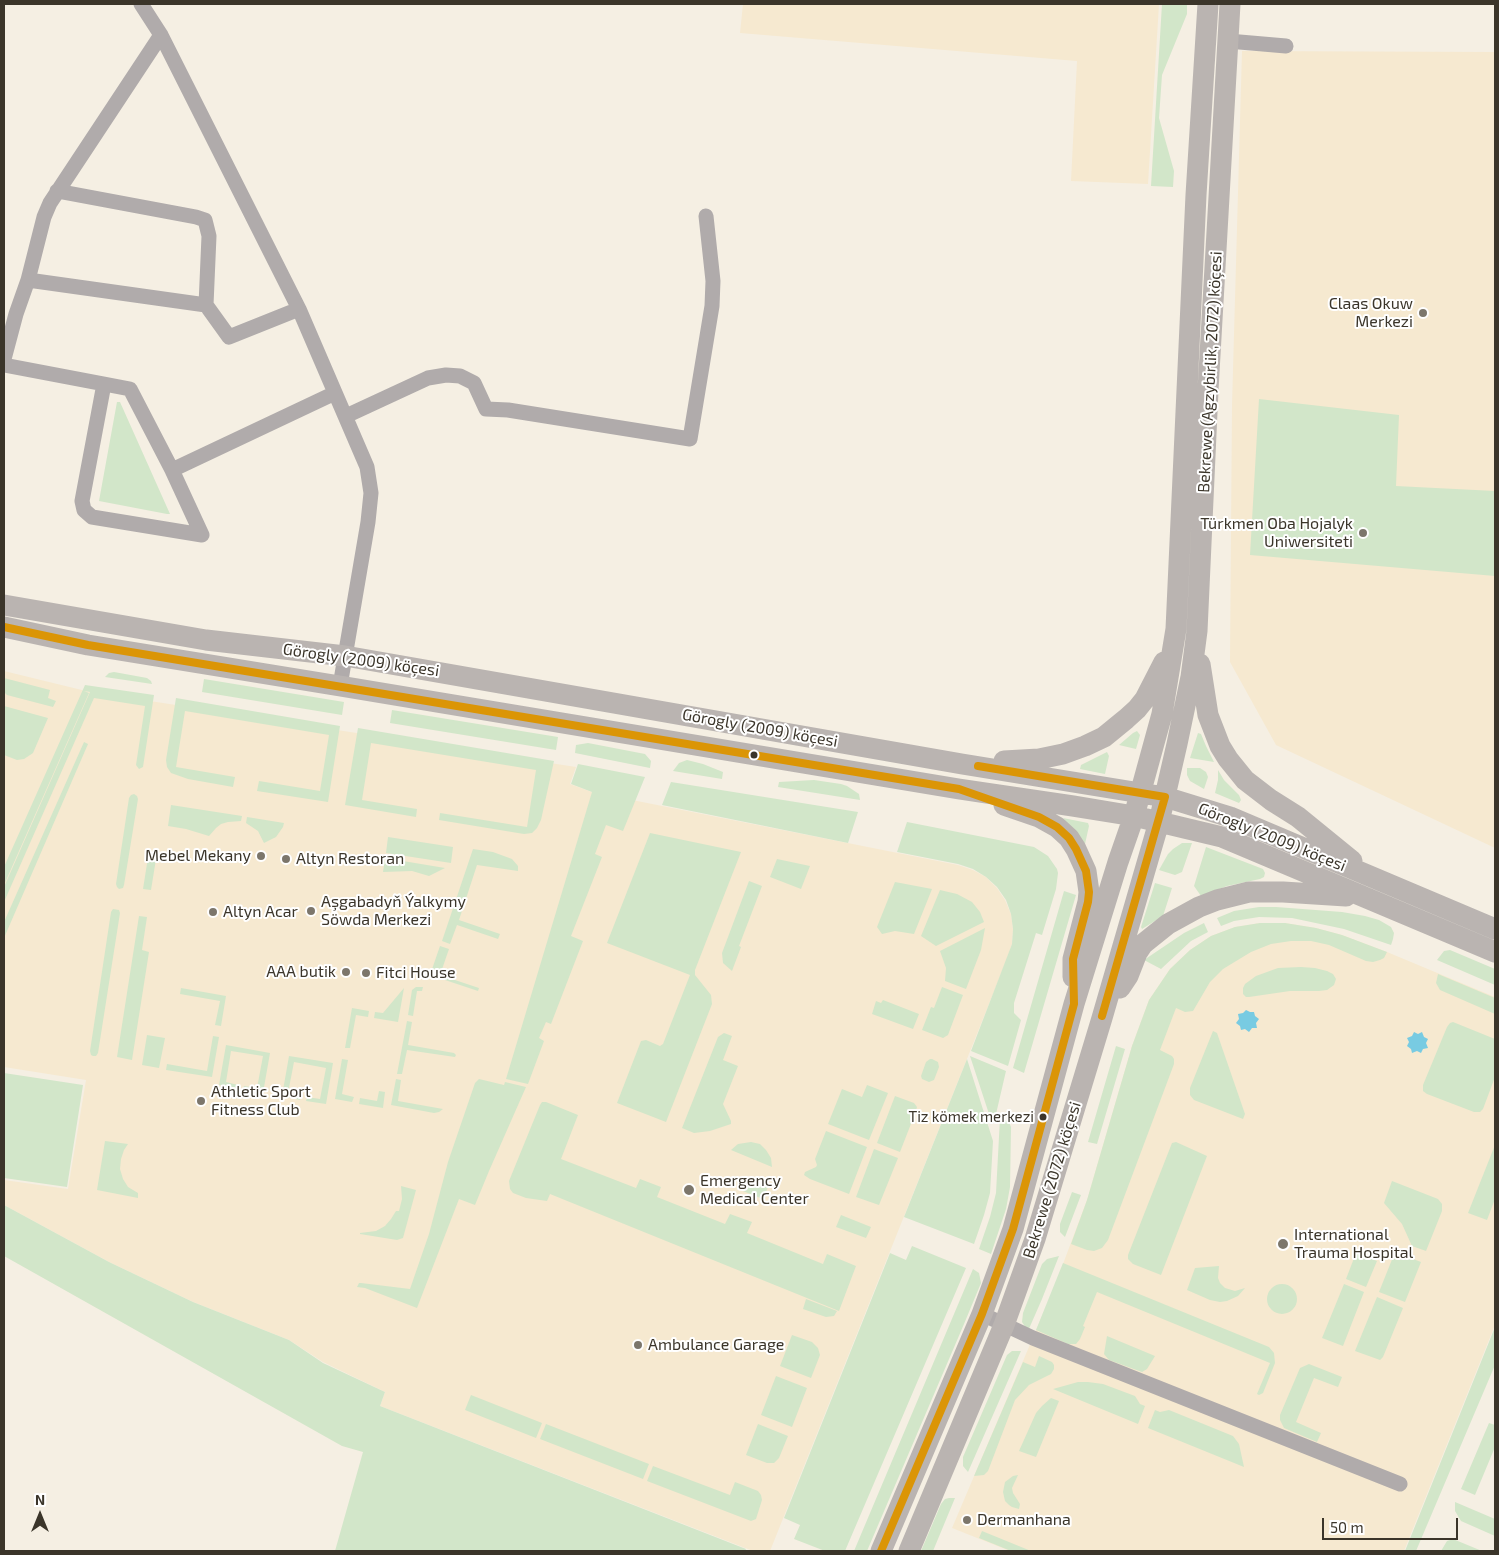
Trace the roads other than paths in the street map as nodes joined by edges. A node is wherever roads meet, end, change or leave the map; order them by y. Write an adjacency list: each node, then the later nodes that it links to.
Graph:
1 (141, 4): 4 (street)
2 (1208, 4): 20 (main road, Bekrewe (Agzybirlik, 2072) köçesi)
3 (1230, 4): 5 (main road, Bekrewe (Agzybirlik, 2072) köçesi)
4 (162, 35): 7 (street); 11 (street)
5 (1228, 42): 6 (street); 21 (main road, Bekrewe (Agzybirlik, 2072) köçesi)
6 (1286, 46)
7 (57, 191): 9 (street); 10 (street)
8 (706, 216): 16 (street)
9 (28, 280): 10 (street); 12 (street)
10 (206, 305): 11 (street)
11 (299, 308): 15 (street)
12 (4, 359)
13 (4, 365): 14 (street)
14 (104, 384): 17 (street); 17 (street)
15 (335, 393): 16 (street); 17 (street)
16 (346, 416): 22 (street)
17 (172, 470)
18 (4, 605): 22 (main road, Görogly (2009) köçesi)
19 (4, 627): 23 (main road, Görogly (2009) köçesi)
20 (1176, 629): 24 (main road); 26 (main road, Bekrewe (Agzybirlik, 2072) köçesi)
21 (1197, 631): 27 (main road, Bekrewe (Agzybirlik, 2072) köçesi); 30 (main road)
22 (344, 656): 23 (street); 24 (main road, Görogly (2009) köçesi)
23 (340, 686): 25 (main road, Görogly (2009) köçesi)
24 (962, 764): 26 (main road, Görogly (2009) köçesi)
25 (959, 790): 28 (main road, Görogly (2009) köçesi); 34 (main road)
26 (1141, 793): 27 (main road, Görogly (2009) köçesi); 28 (main road, Bekrewe (2072) köçesi)
27 (1165, 797): 29 (main road, Bekrewe (2072) köçesi); 30 (main road, Görogly (2009) köçesi)
28 (1134, 816): 29 (main road, Görogly (2009) köçesi); 34 (main road, Bekrewe (2072) köçesi)
29 (1159, 822): 31 (main road, Görogly (2009) köçesi); 35 (main road, Bekrewe (2072) köçesi)
30 (1372, 877): 32 (main road, Görogly (2009) köçesi)
31 (1366, 898): 33 (main road, Görogly (2009) köçesi); 35 (main road)
32 (1495, 929)
33 (1495, 952)
34 (1074, 1004): 36 (main road, Bekrewe (2072) köçesi)
35 (1102, 1018): 37 (main road, Bekrewe (2072) köçesi)
36 (982, 1314): 37 (street); 39 (main road, Bekrewe (2072) köçesi)
37 (1004, 1325): 38 (street); 40 (main road, Bekrewe (2072) köçesi)
38 (1400, 1484)
39 (881, 1551)
40 (908, 1551)

